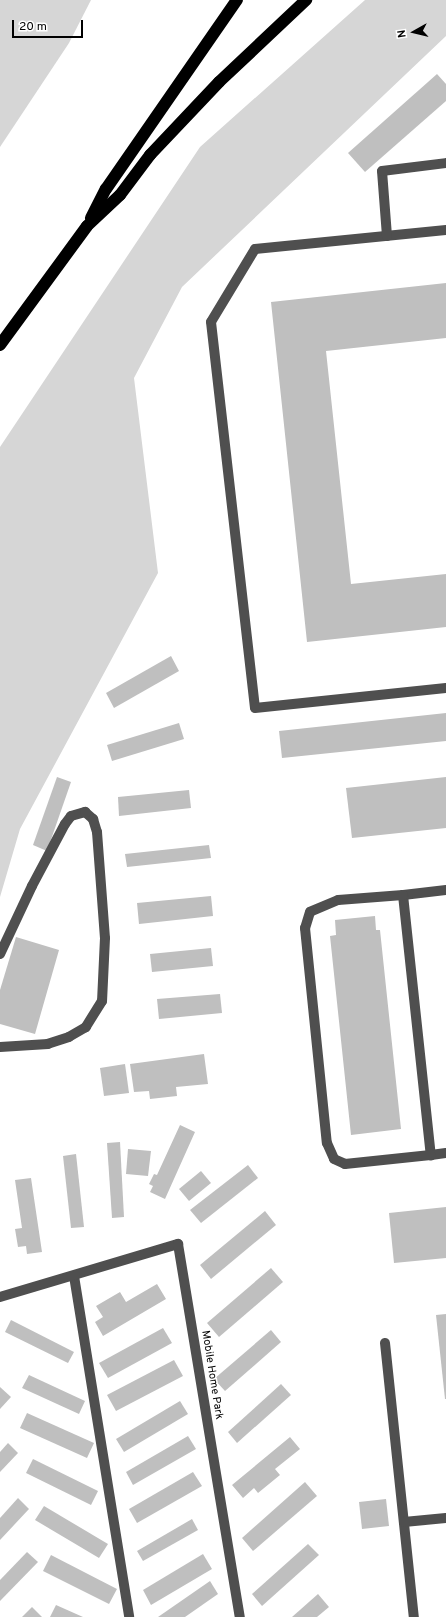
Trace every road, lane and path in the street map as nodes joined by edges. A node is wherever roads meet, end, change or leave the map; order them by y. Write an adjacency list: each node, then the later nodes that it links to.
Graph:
1 (237, 0): 4 (highway)
2 (306, 0): 4 (highway)
3 (446, 163): 6 (street)
4 (87, 226): 7 (highway)
5 (446, 230): 6 (street)
6 (387, 236): 8 (street)
7 (0, 345)
8 (446, 688)
9 (446, 890): 10 (street)
10 (403, 895): 14 (street); 14 (street)
11 (0, 954): 12 (street)
12 (0, 1047)
13 (446, 1154): 14 (street)
14 (431, 1155)
15 (74, 1276): 16 (street, Mobile Home Park); 20 (street); 21 (street, Mobile Home Park)
16 (1, 1294)
17 (385, 1344): 19 (street)
18 (446, 1518): 19 (street)
19 (404, 1522): 22 (street)
20 (129, 1617)
21 (240, 1617)
22 (414, 1617)

